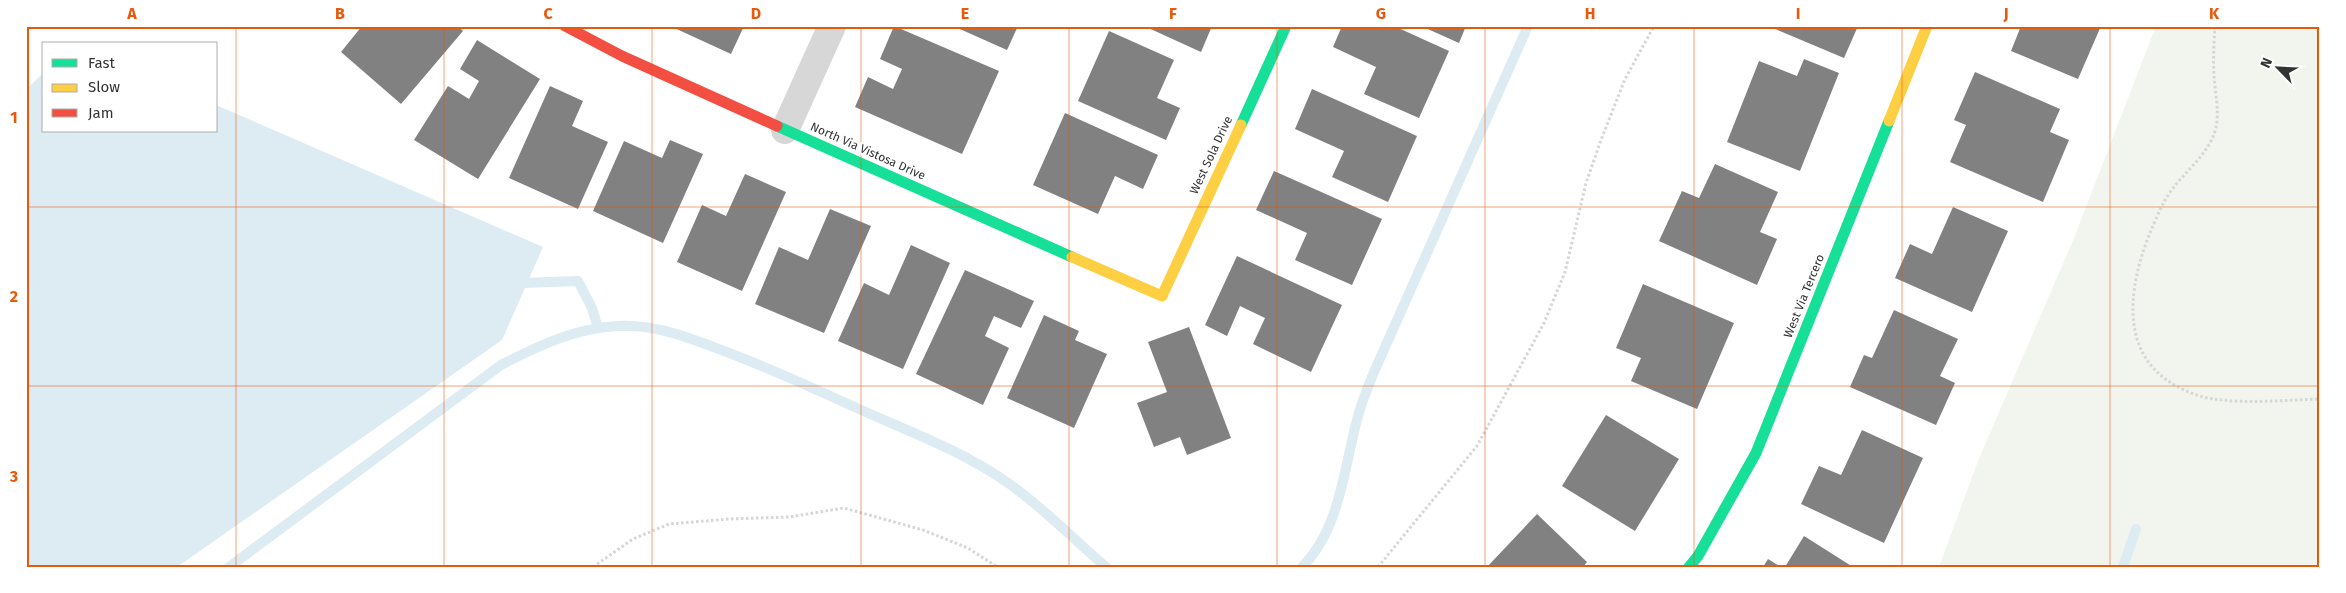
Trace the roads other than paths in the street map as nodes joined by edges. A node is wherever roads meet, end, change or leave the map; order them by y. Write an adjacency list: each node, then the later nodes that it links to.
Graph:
1 (565, 26): 5 (street, North Via Vistosa Drive)
2 (832, 26): 5 (street)
3 (1286, 26): 6 (street, West Sola Drive)
4 (1927, 26): 7 (street, West Via Tercero)
5 (785, 130): 6 (street, North Via Vistosa Drive)
6 (1162, 296)
7 (1689, 567)

